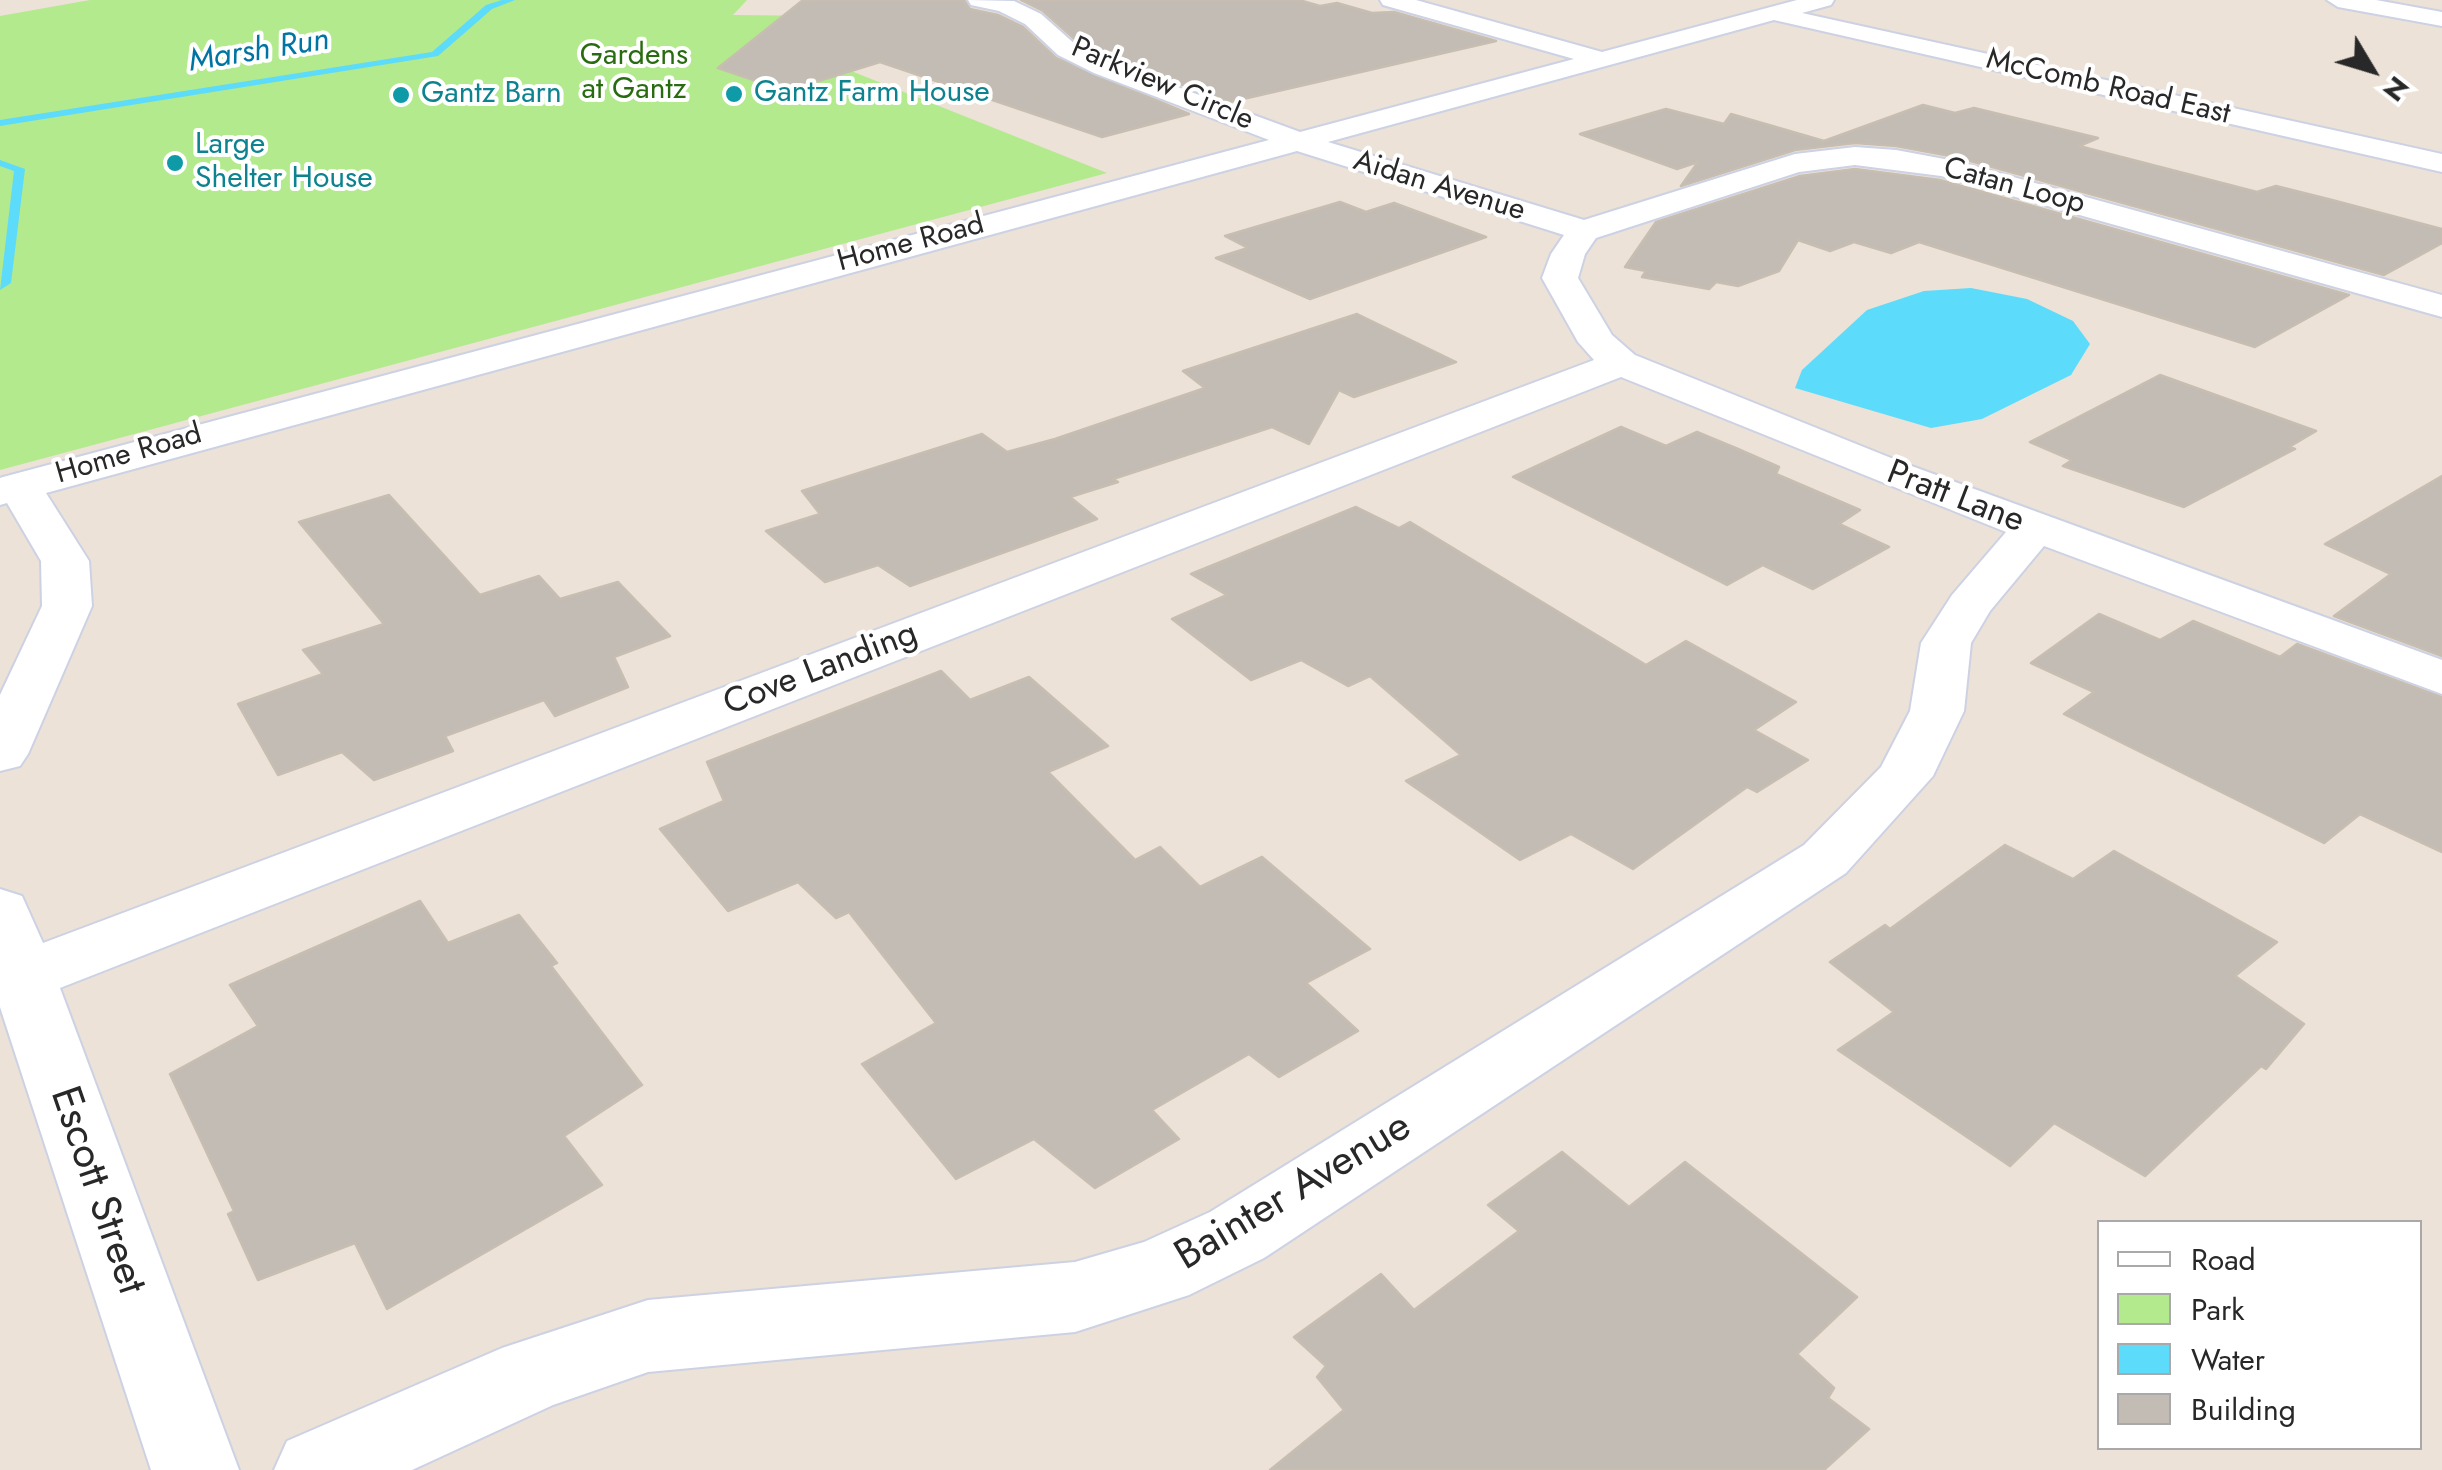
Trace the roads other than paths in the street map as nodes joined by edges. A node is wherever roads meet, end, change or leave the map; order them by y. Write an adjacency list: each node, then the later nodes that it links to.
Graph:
1 (979, 0): 8 (street, Parkview Circle)
2 (1391, 0): 7 (street)
3 (1823, 0): 5 (street, Home Road)
4 (2338, 0): 6 (street)
5 (1774, 14): 7 (street, Home Road); 9 (street, McComb Road East)
6 (2442, 19)
7 (1602, 59): 8 (street, Home Road)
8 (1295, 140): 10 (street, Aidan Avenue); 13 (street, Home Road)
9 (2442, 163)
10 (1584, 232): 11 (street, Catan Loop); 12 (street, Pratt Lane)
11 (2442, 306)
12 (1621, 363): 14 (street, Pratt Lane); 17 (street, Cove Landing)
13 (9, 489): 16 (street)
14 (2034, 528): 15 (street, Pratt Lane); 19 (street, Bainter Avenue)
15 (2442, 678)
16 (0, 754)
17 (10, 944): 18 (street, Escott Street)
18 (194, 1470)
19 (318, 1470)

